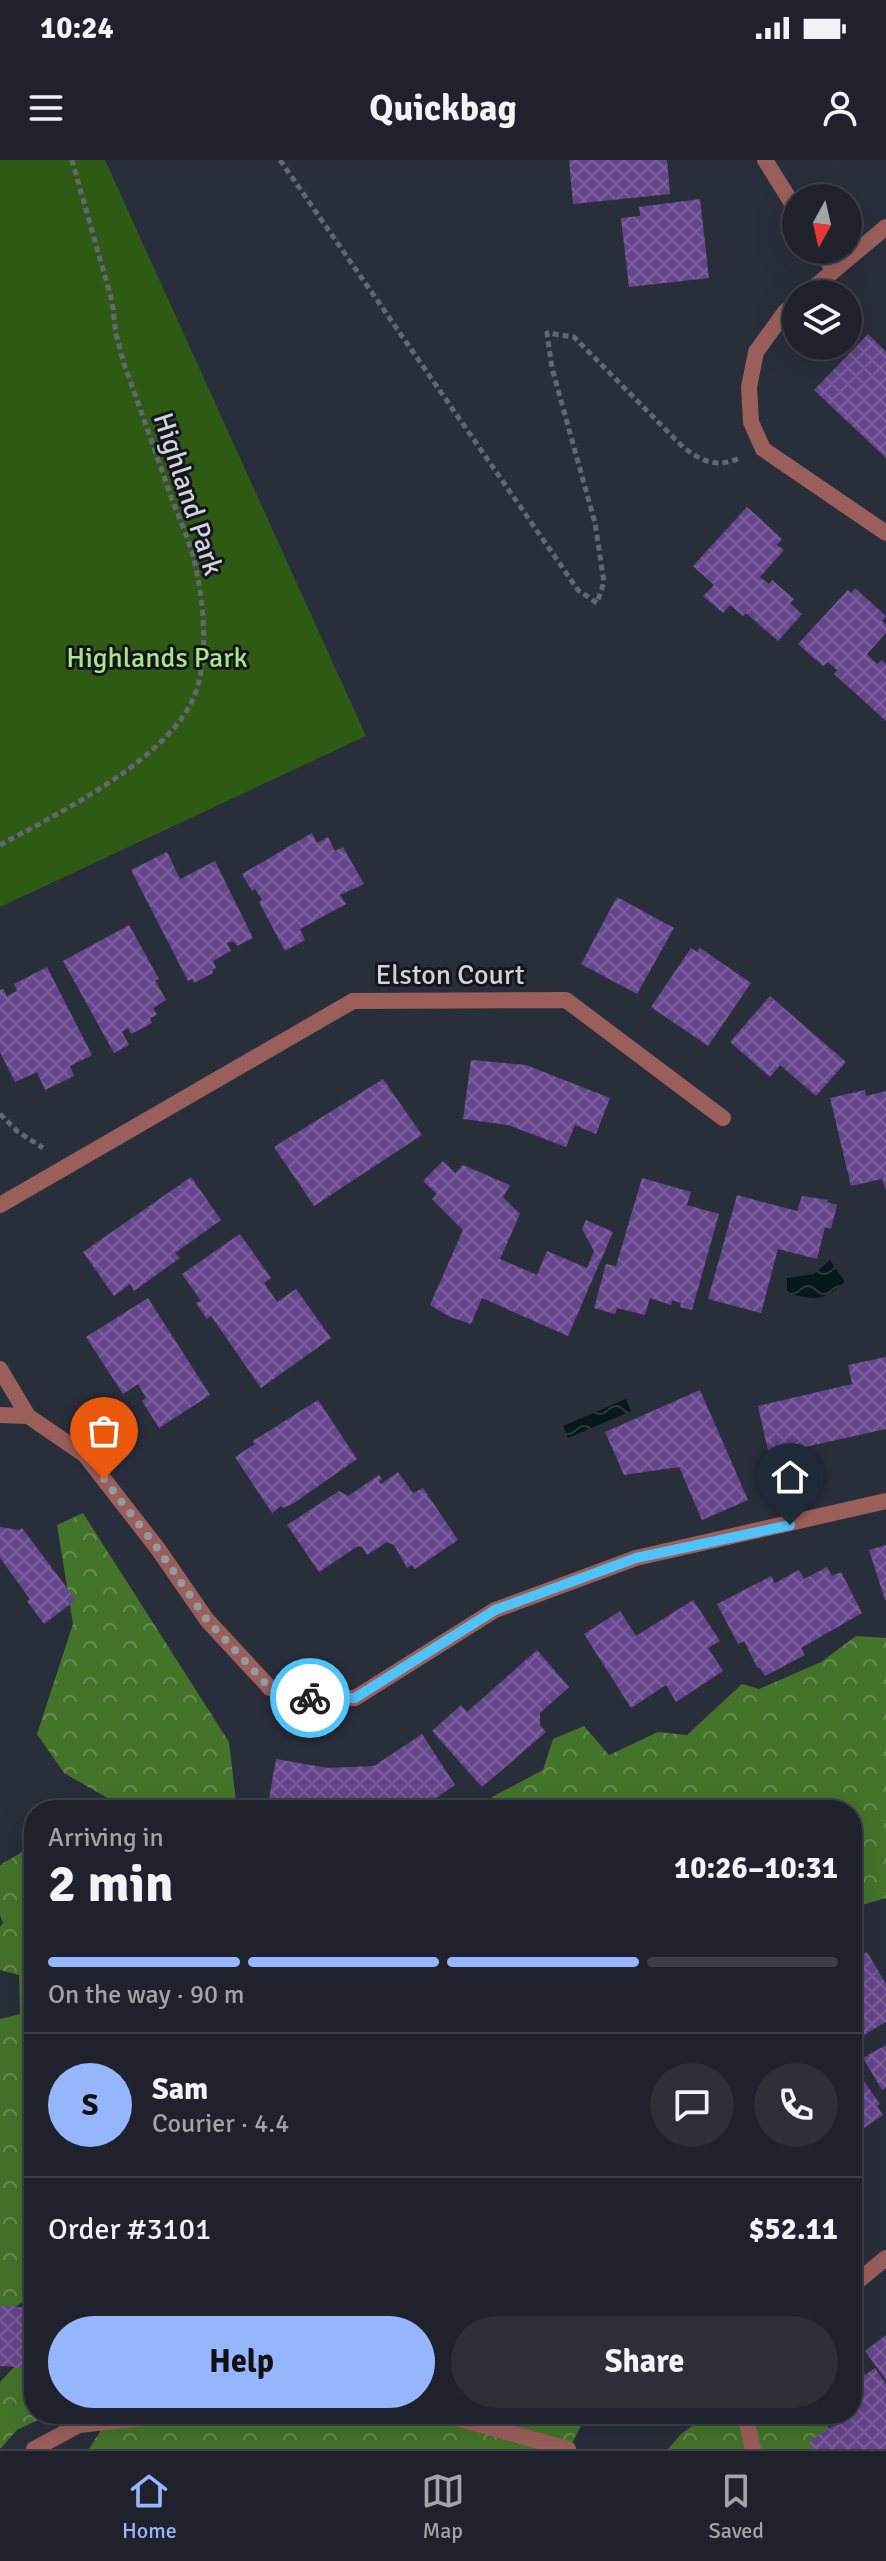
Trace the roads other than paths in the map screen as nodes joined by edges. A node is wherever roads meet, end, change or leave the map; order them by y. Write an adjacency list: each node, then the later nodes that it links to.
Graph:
1 (765, 160): 2 (street)
2 (782, 187)
3 (886, 227): 5 (street)
4 (829, 264): 5 (street)
5 (833, 270): 6 (street)
6 (822, 280)
7 (782, 316): 8 (street)
8 (886, 533)
9 (723, 1118): 10 (street, Elston Court)
10 (0, 1205)
11 (0, 1369): 13 (street)
12 (0, 1415): 13 (street)
13 (28, 1416): 14 (street)
14 (886, 1501)
15 (886, 2258): 16 (street)
16 (862, 2278)
17 (88, 2424): 20 (street)
18 (478, 2424): 21 (street)
19 (747, 2424): 22 (street)
20 (34, 2449)
21 (568, 2449)
22 (753, 2449)

